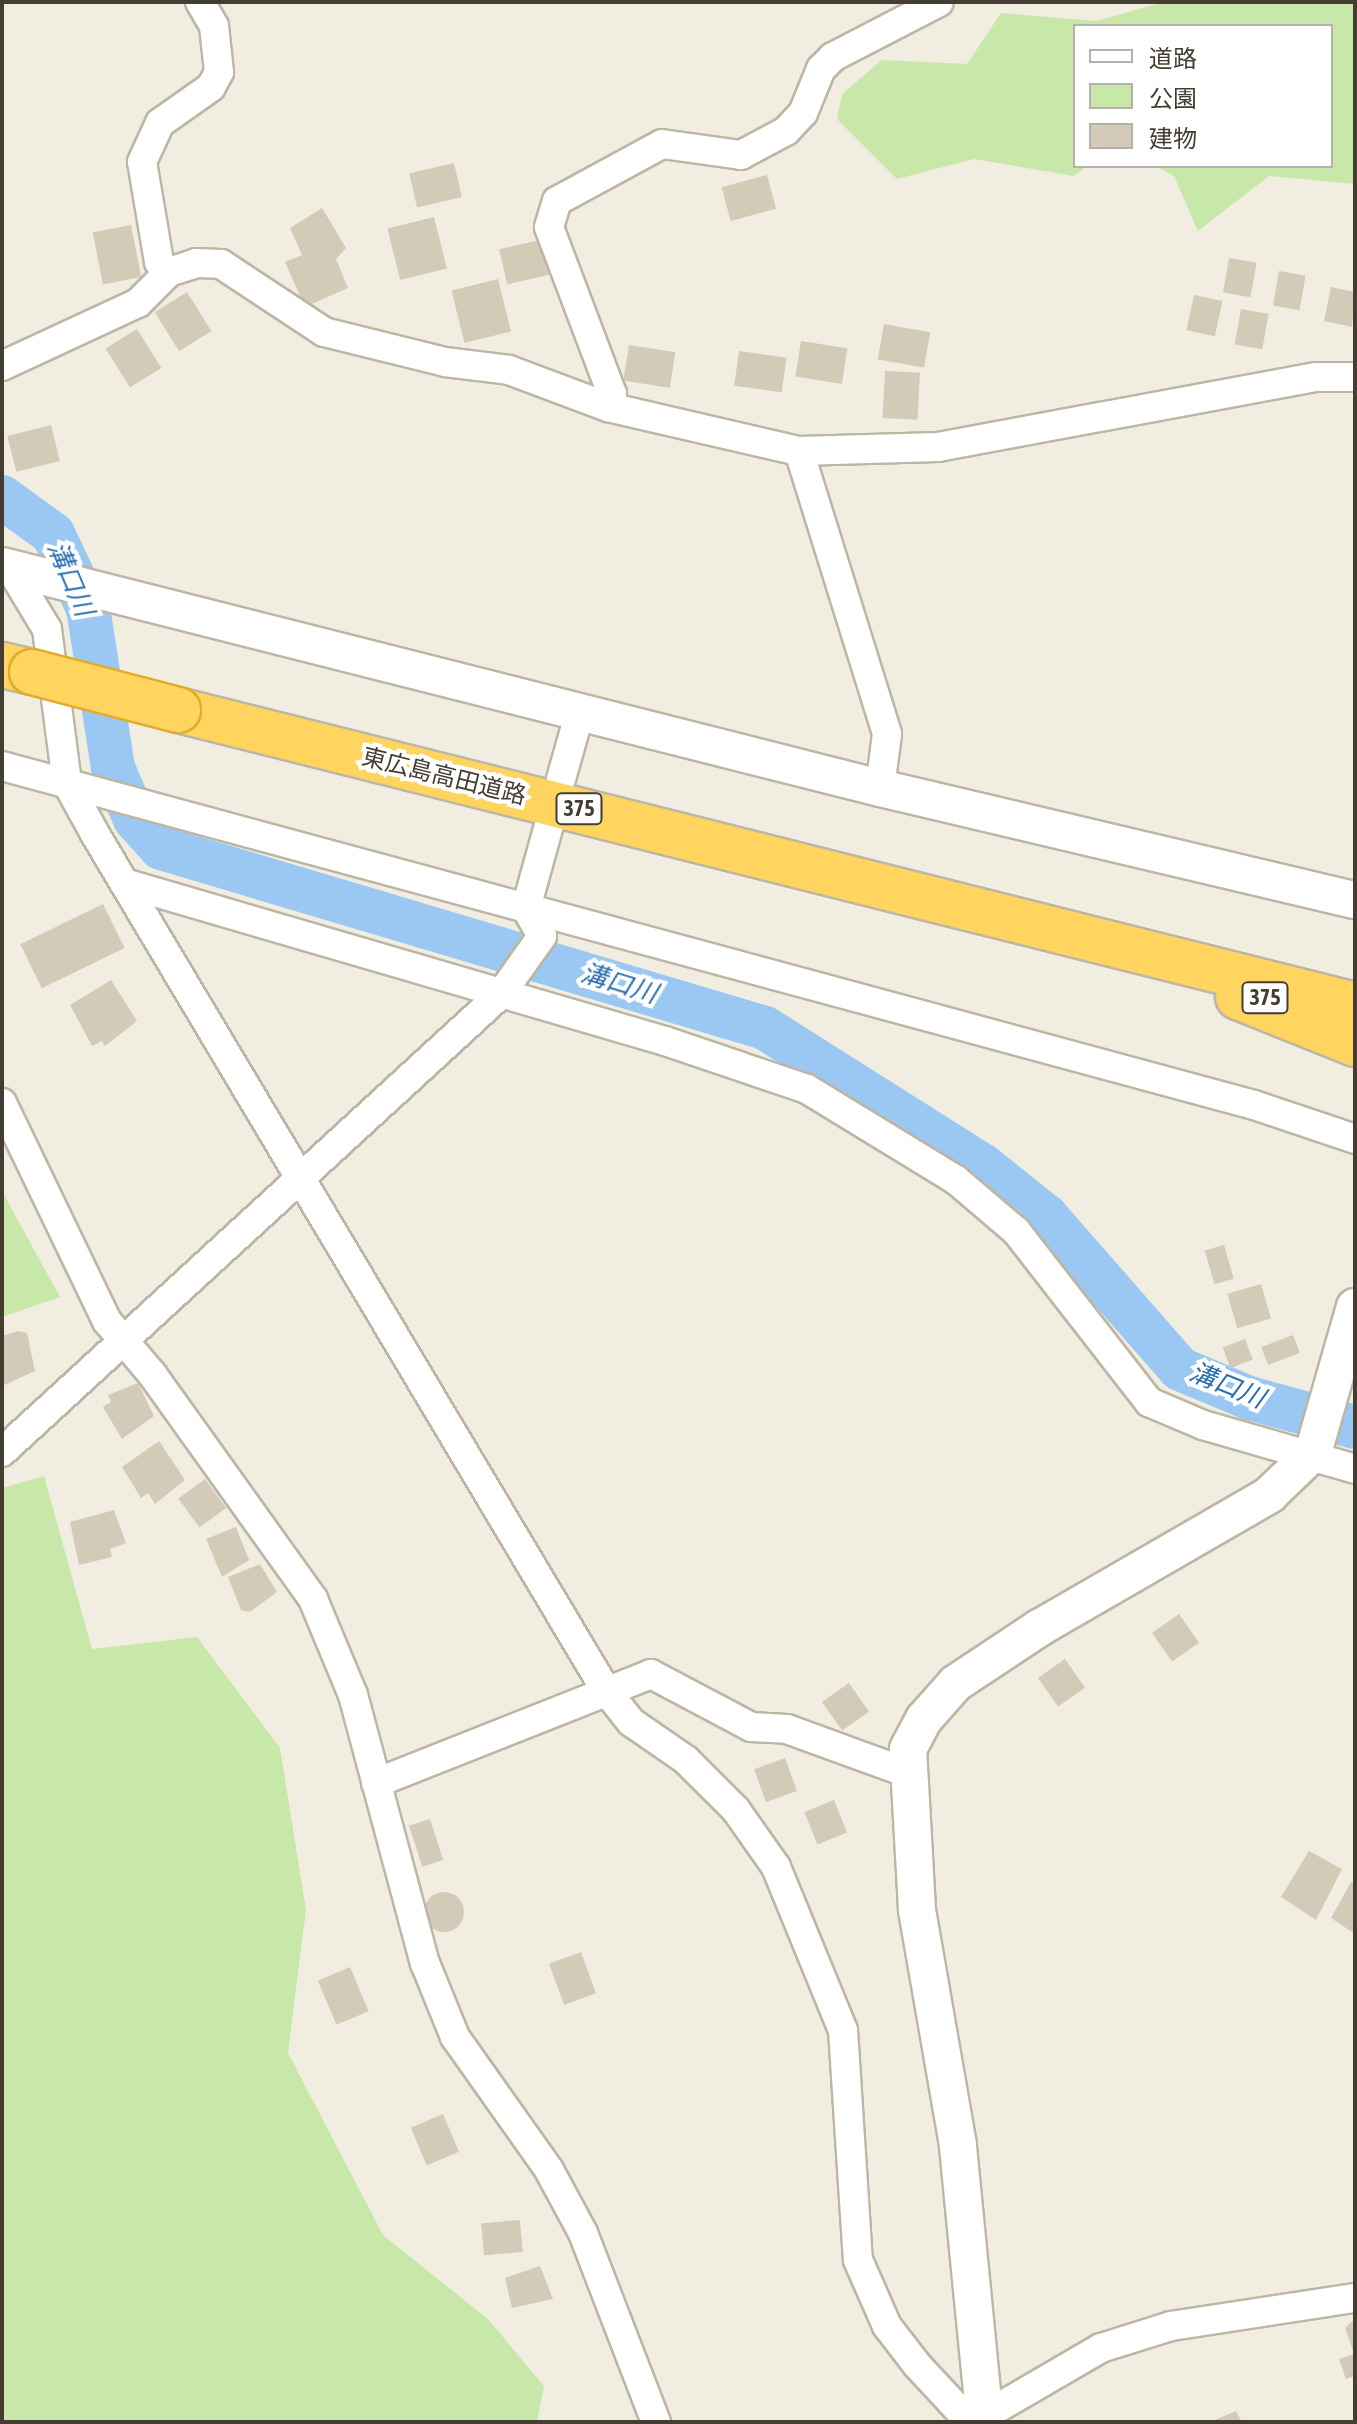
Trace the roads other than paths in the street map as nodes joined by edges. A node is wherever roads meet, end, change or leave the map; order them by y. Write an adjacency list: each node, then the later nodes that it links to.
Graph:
1 (200, 2): 3 (street)
2 (939, 2): 6 (street)
3 (169, 272): 4 (street); 6 (street)
4 (2, 366)
5 (1355, 377): 7 (street)
6 (608, 407): 7 (street)
7 (799, 451): 14 (street)
8 (6, 567): 10 (street); 13 (street)
9 (17, 668): 19 (highway, 東広島高田道路 / 375, bridge)
10 (580, 712): 12 (street); 14 (street)
11 (2, 766): 13 (street)
12 (561, 779)
13 (67, 783): 16 (street); 18 (street)
14 (880, 788): 17 (street)
15 (549, 825): 18 (street)
16 (124, 883): 21 (street); 27 (street)
17 (1355, 900)
18 (526, 908): 21 (street); 26 (street)
19 (980, 909): 20 (highway, 375); 22 (highway, 375)
20 (1175, 972): 23 (highway, 375); 24 (highway)
21 (501, 994): 27 (street); 31 (street)
22 (1355, 1003)
23 (1355, 1024)
24 (1355, 1044)
25 (2, 1103): 29 (street)
26 (1355, 1139)
27 (300, 1176): 29 (street); 33 (street)
28 (1355, 1307): 31 (street)
29 (124, 1341): 30 (street); 35 (street)
30 (2, 1452)
31 (1313, 1453): 32 (street); 34 (street)
32 (1355, 1469)
33 (605, 1689): 34 (street); 35 (street); 37 (street)
34 (908, 1773): 37 (street)
35 (376, 1783): 38 (street)
36 (1355, 2298): 37 (street)
37 (985, 2419)
38 (656, 2422)

